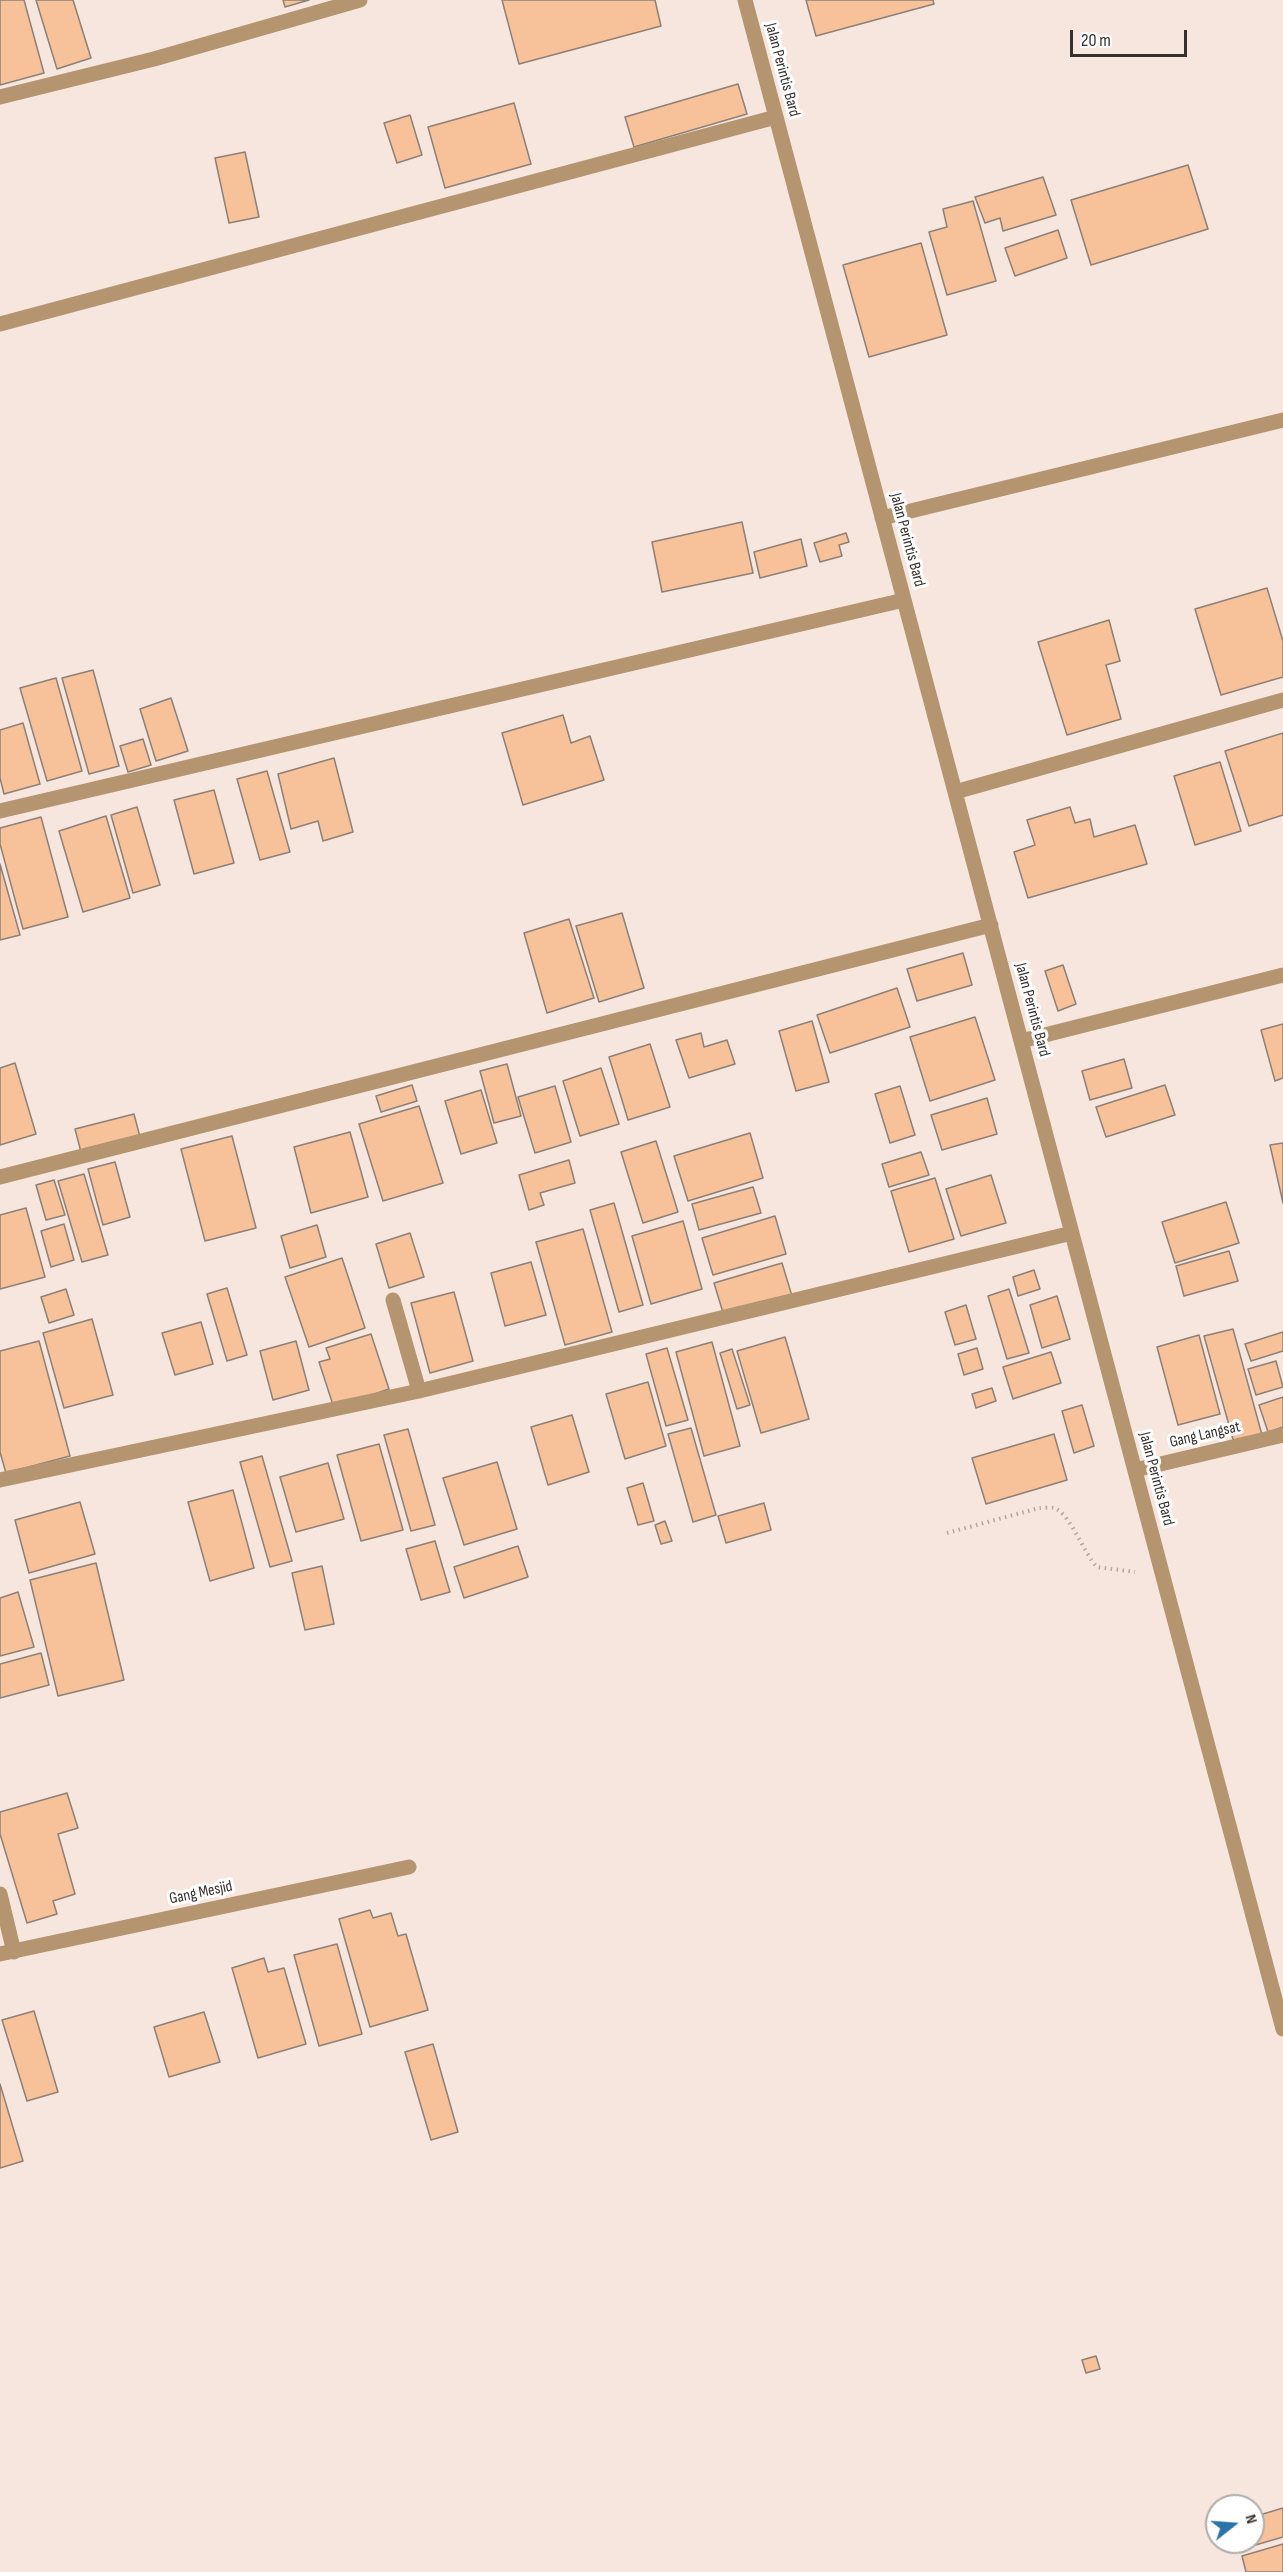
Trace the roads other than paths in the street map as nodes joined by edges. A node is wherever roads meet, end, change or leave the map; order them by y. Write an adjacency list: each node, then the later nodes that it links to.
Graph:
1 (360, 0): 3 (street)
2 (745, 0): 4 (street, Jalan Perintis Bard)
3 (0, 97)
4 (776, 117): 5 (street); 7 (street, Jalan Perintis Bard)
5 (0, 324)
6 (1283, 420): 7 (street)
7 (882, 518): 8 (street, Jalan Perintis Bard)
8 (904, 600): 10 (street, Jalan Perintis Bard); 11 (street)
9 (1283, 700): 10 (street)
10 (956, 792): 12 (street, Jalan Perintis Bard)
11 (0, 811)
12 (991, 926): 14 (street, Jalan Perintis Bard); 15 (street)
13 (1283, 975): 14 (street)
14 (1021, 1041): 16 (street, Jalan Perintis Bard)
15 (0, 1177)
16 (1072, 1233): 18 (street); 20 (street, Jalan Perintis Bard)
17 (393, 1300): 18 (street)
18 (419, 1391): 21 (street)
19 (1283, 1435): 20 (street, Gang Langsat)
20 (1135, 1470): 25 (street, Jalan Perintis Bard)
21 (0, 1480)
22 (409, 1867): 24 (street, Gang Mesjid)
23 (0, 1893): 24 (street)
24 (7, 1953)
25 (1283, 2029)

